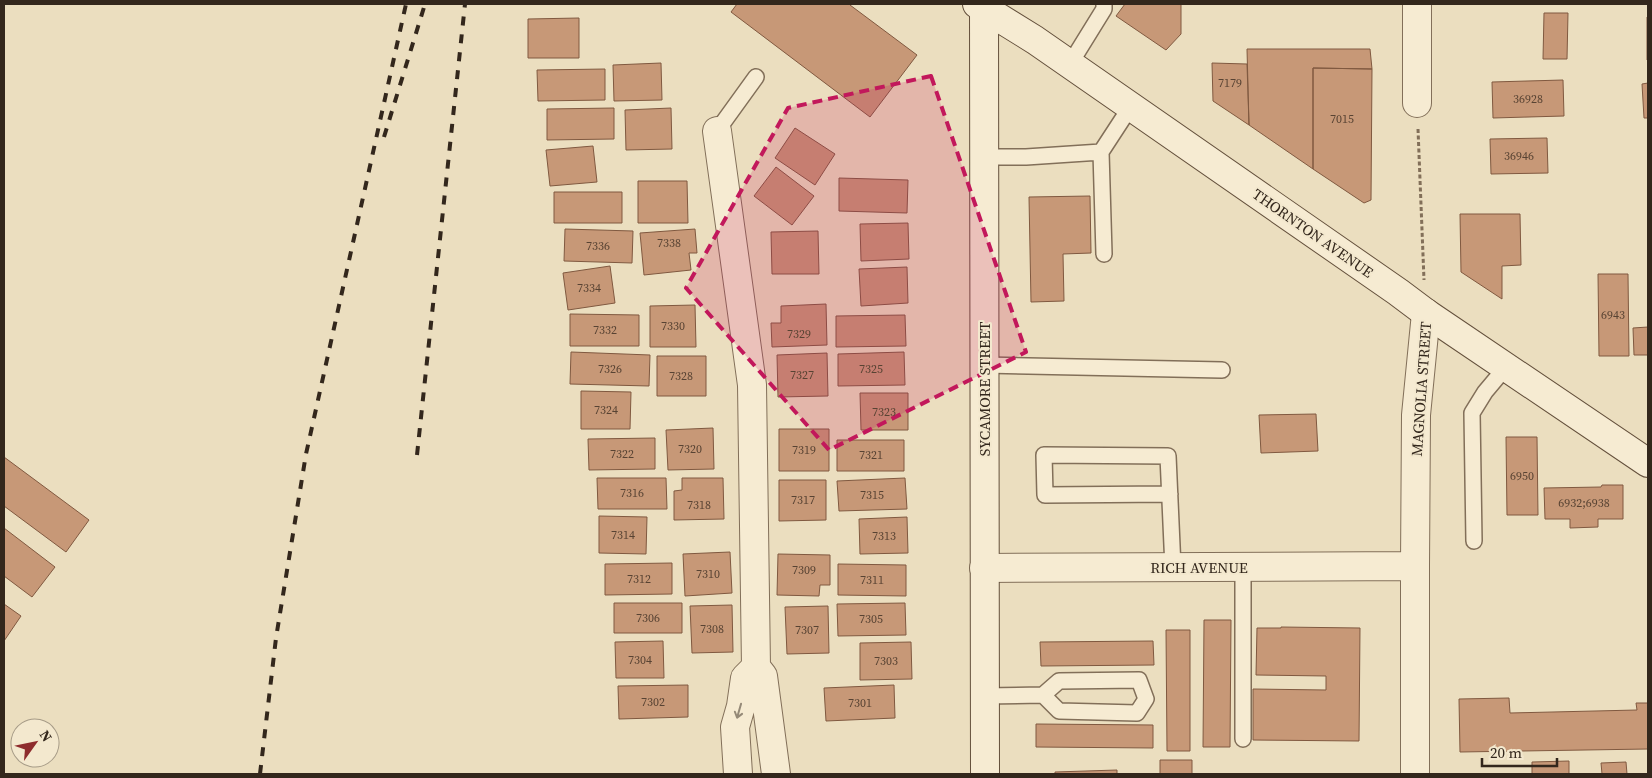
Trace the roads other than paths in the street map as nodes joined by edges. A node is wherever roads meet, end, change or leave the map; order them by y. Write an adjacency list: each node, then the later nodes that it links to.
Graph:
1 (1104, 4): 4 (lane)
2 (1417, 4): 6 (street)
3 (982, 5): 4 (street, THORNTON AVENUE); 10 (street, SYCAMORE STREET)
4 (1070, 64): 7 (street, THORNTON AVENUE)
5 (756, 77): 8 (lane)
6 (1417, 103)
7 (1130, 106): 9 (lane); 12 (street, THORNTON AVENUE)
8 (717, 131): 23 (street)
9 (1101, 152): 10 (lane); 11 (lane)
10 (983, 157): 13 (street, SYCAMORE STREET)
11 (1104, 254)
12 (1426, 313): 14 (street, THORNTON AVENUE); 19 (street, MAGNOLIA STREET)
13 (984, 365): 15 (lane); 21 (street, SYCAMORE STREET)
14 (1506, 367): 16 (street, THORNTON AVENUE); 18 (lane)
15 (1222, 370)
16 (1648, 463)
17 (1170, 494): 17 (lane); 22 (lane)
18 (1474, 541)
19 (1414, 566): 20 (street, RICH AVENUE); 30 (street, MAGNOLIA STREET)
20 (1243, 567): 22 (street, RICH AVENUE); 26 (lane)
21 (984, 568): 22 (street, RICH AVENUE); 25 (street, SYCAMORE STREET)
22 (1173, 568)
23 (756, 667): 27 (street, one-way to 27); 28 (street)
24 (1043, 695): 24 (lane); 25 (lane)
25 (984, 696): 29 (street, SYCAMORE STREET)
26 (1243, 739)
27 (738, 774)
28 (776, 774)
29 (984, 774)
30 (1415, 774)

